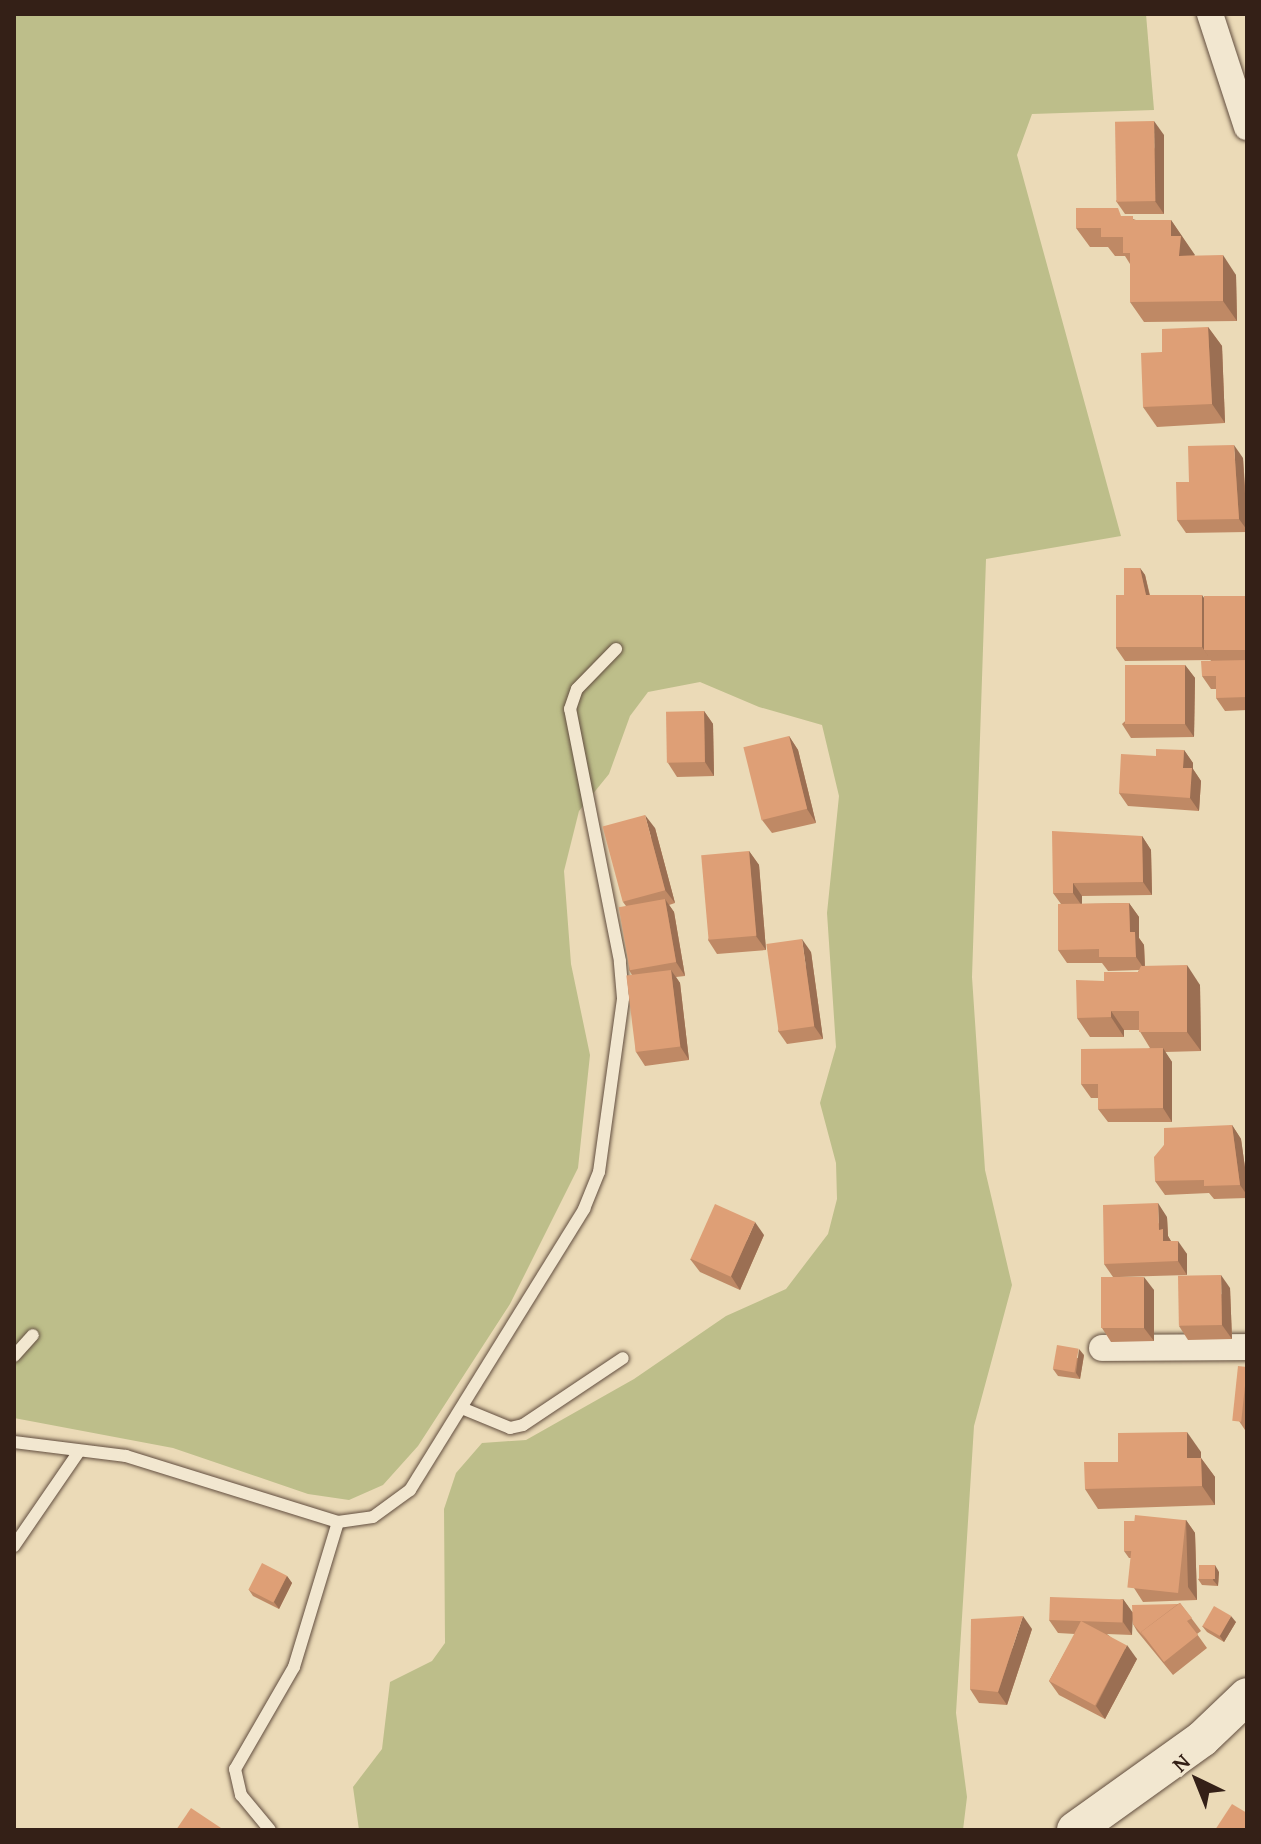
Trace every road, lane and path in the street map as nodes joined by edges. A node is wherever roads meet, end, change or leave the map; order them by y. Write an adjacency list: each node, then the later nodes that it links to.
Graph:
1 (1210, 14): 2 (street)
2 (1247, 127)
3 (616, 649): 9 (lane)
4 (33, 1335): 7 (lane)
5 (1247, 1347): 6 (street)
6 (1102, 1348)
7 (14, 1356)
8 (623, 1358): 9 (lane)
9 (464, 1409): 12 (lane)
10 (14, 1442): 11 (lane)
11 (78, 1453): 12 (lane); 13 (lane)
12 (338, 1522): 15 (lane)
13 (14, 1546)
14 (1247, 1696): 16 (street)
15 (270, 1830)
16 (1075, 1830)

